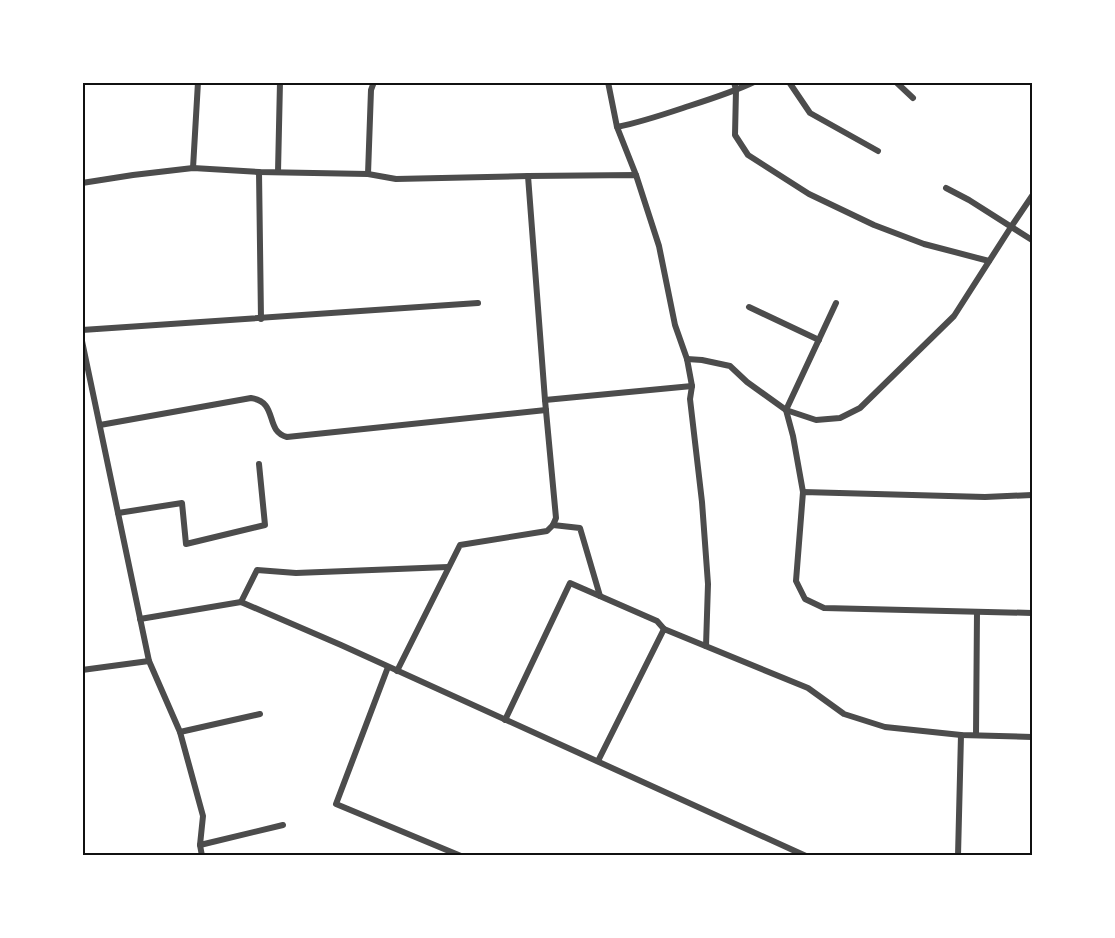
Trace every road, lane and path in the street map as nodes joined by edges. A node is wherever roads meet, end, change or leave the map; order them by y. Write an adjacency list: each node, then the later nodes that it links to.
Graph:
1 (198, 82): 13 (street)
2 (280, 82): 15 (street)
3 (374, 82): 16 (street)
4 (608, 82): 11 (street)
5 (734, 82): 9 (street)
6 (754, 82): 9 (street)
7 (789, 82): 12 (street)
8 (896, 82): 10 (street)
9 (736, 90): 11 (street); 24 (street)
10 (914, 98)
11 (617, 127): 17 (street)
12 (878, 151)
13 (193, 168): 14 (street); 19 (street)
14 (259, 172): 15 (street); 28 (street)
15 (278, 172): 16 (street)
16 (368, 174): 18 (street)
17 (636, 175): 18 (street); 32 (street)
18 (528, 176): 34 (street)
19 (82, 183)
20 (946, 188): 22 (street)
21 (1032, 196): 22 (street)
22 (1011, 227): 23 (street); 24 (street)
23 (1032, 240)
24 (989, 261): 36 (street)
25 (478, 303): 28 (street)
26 (837, 303): 30 (street)
27 (749, 307): 30 (street)
28 (261, 319): 29 (street)
29 (82, 330)
30 (819, 340): 36 (street)
31 (82, 341): 37 (street)
32 (687, 359): 33 (street); 36 (street)
33 (692, 386): 34 (street); 50 (street)
34 (545, 400): 35 (street)
35 (546, 410): 37 (street); 42 (street)
36 (786, 410): 39 (street)
37 (100, 425): 41 (street)
38 (259, 464): 41 (street)
39 (803, 492): 40 (street); 46 (street)
40 (1032, 495)
41 (118, 513): 48 (street)
42 (553, 525): 43 (street); 44 (street)
43 (448, 567): 45 (street); 54 (street)
44 (600, 596): 49 (street); 56 (street)
45 (241, 602): 48 (street); 52 (street)
46 (977, 612): 47 (street); 59 (street)
47 (1032, 614)
48 (140, 619): 51 (street)
49 (664, 629): 50 (street); 61 (street)
50 (706, 646): 58 (street)
51 (149, 661): 53 (street); 57 (street)
52 (388, 667): 54 (street); 65 (street)
53 (82, 670)
54 (397, 671): 56 (street)
55 (260, 714): 57 (street)
56 (505, 720): 61 (street)
57 (180, 732): 63 (street)
58 (961, 735): 59 (street); 67 (street)
59 (976, 735): 60 (street)
60 (1032, 737)
61 (598, 761): 66 (street)
62 (283, 825): 63 (street)
63 (200, 845): 64 (street)
64 (202, 855)
65 (458, 855)
66 (806, 855)
67 (958, 855)

